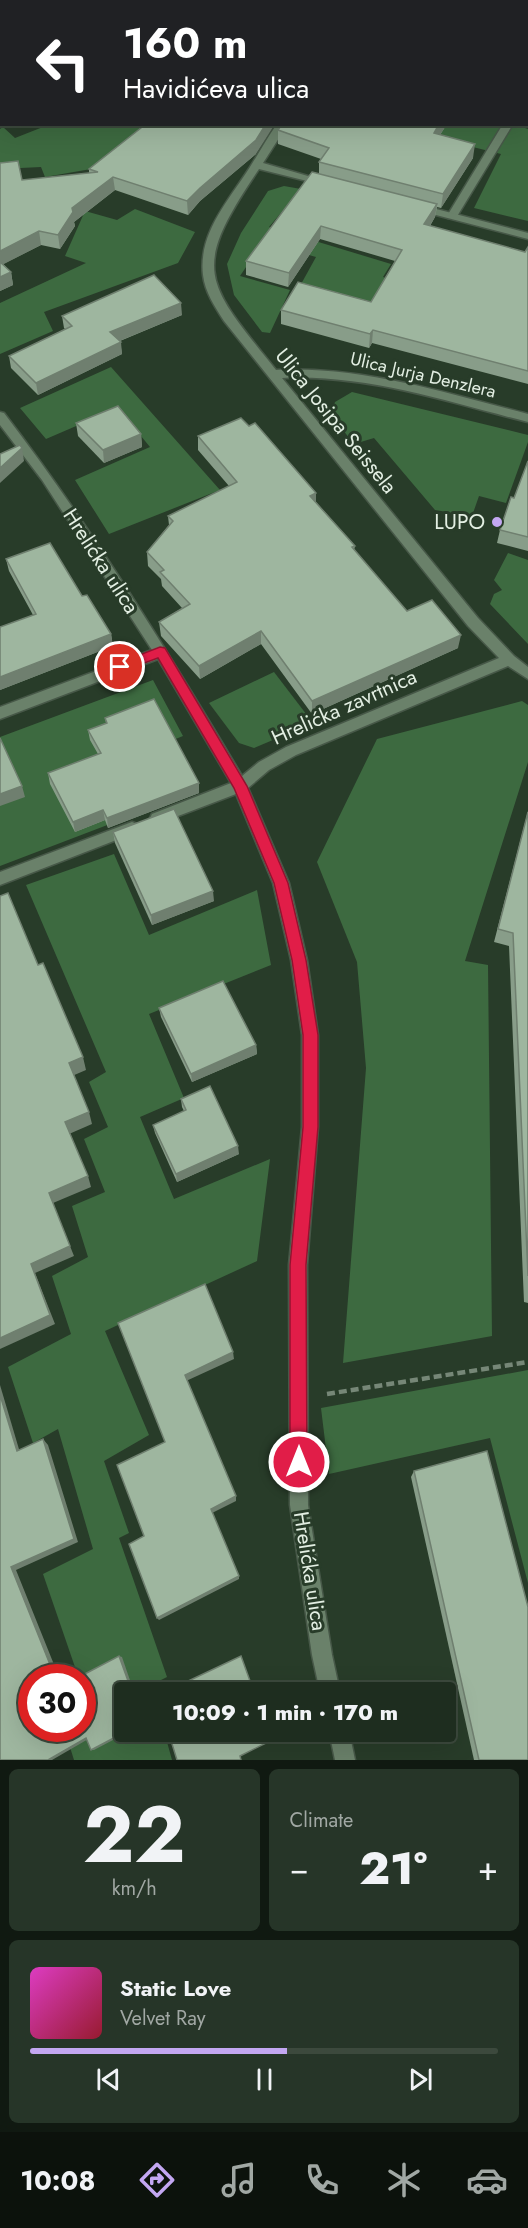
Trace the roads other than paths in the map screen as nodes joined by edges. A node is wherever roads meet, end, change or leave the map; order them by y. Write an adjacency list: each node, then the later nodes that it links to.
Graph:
1 (282, 126): 3 (street, Ulica Josipa Seissela)
2 (507, 126): 6 (street)
3 (257, 165): 4 (street); 8 (street, Ulica Josipa Seissela)
4 (338, 186)
5 (406, 204): 6 (street)
6 (452, 216): 7 (street)
7 (528, 236)
8 (273, 374): 10 (street, Ulica Jurja Denzlera); 12 (street, Ulica Josipa Seissela)
9 (0, 416): 11 (street, Hrelićka ulica)
10 (528, 418)
11 (160, 652): 14 (street); 15 (street, Hrelićka ulica)
12 (508, 660): 13 (street, Ulica Josipa Seissela); 15 (street, Hrelićka zavrtnica)
13 (528, 674)
14 (0, 713)
15 (240, 786): 16 (street, Hrelićka zavrtnica); 17 (street, Hrelićka ulica)
16 (0, 879)
17 (328, 1682)
18 (341, 1742): 19 (street)
19 (345, 1760)

